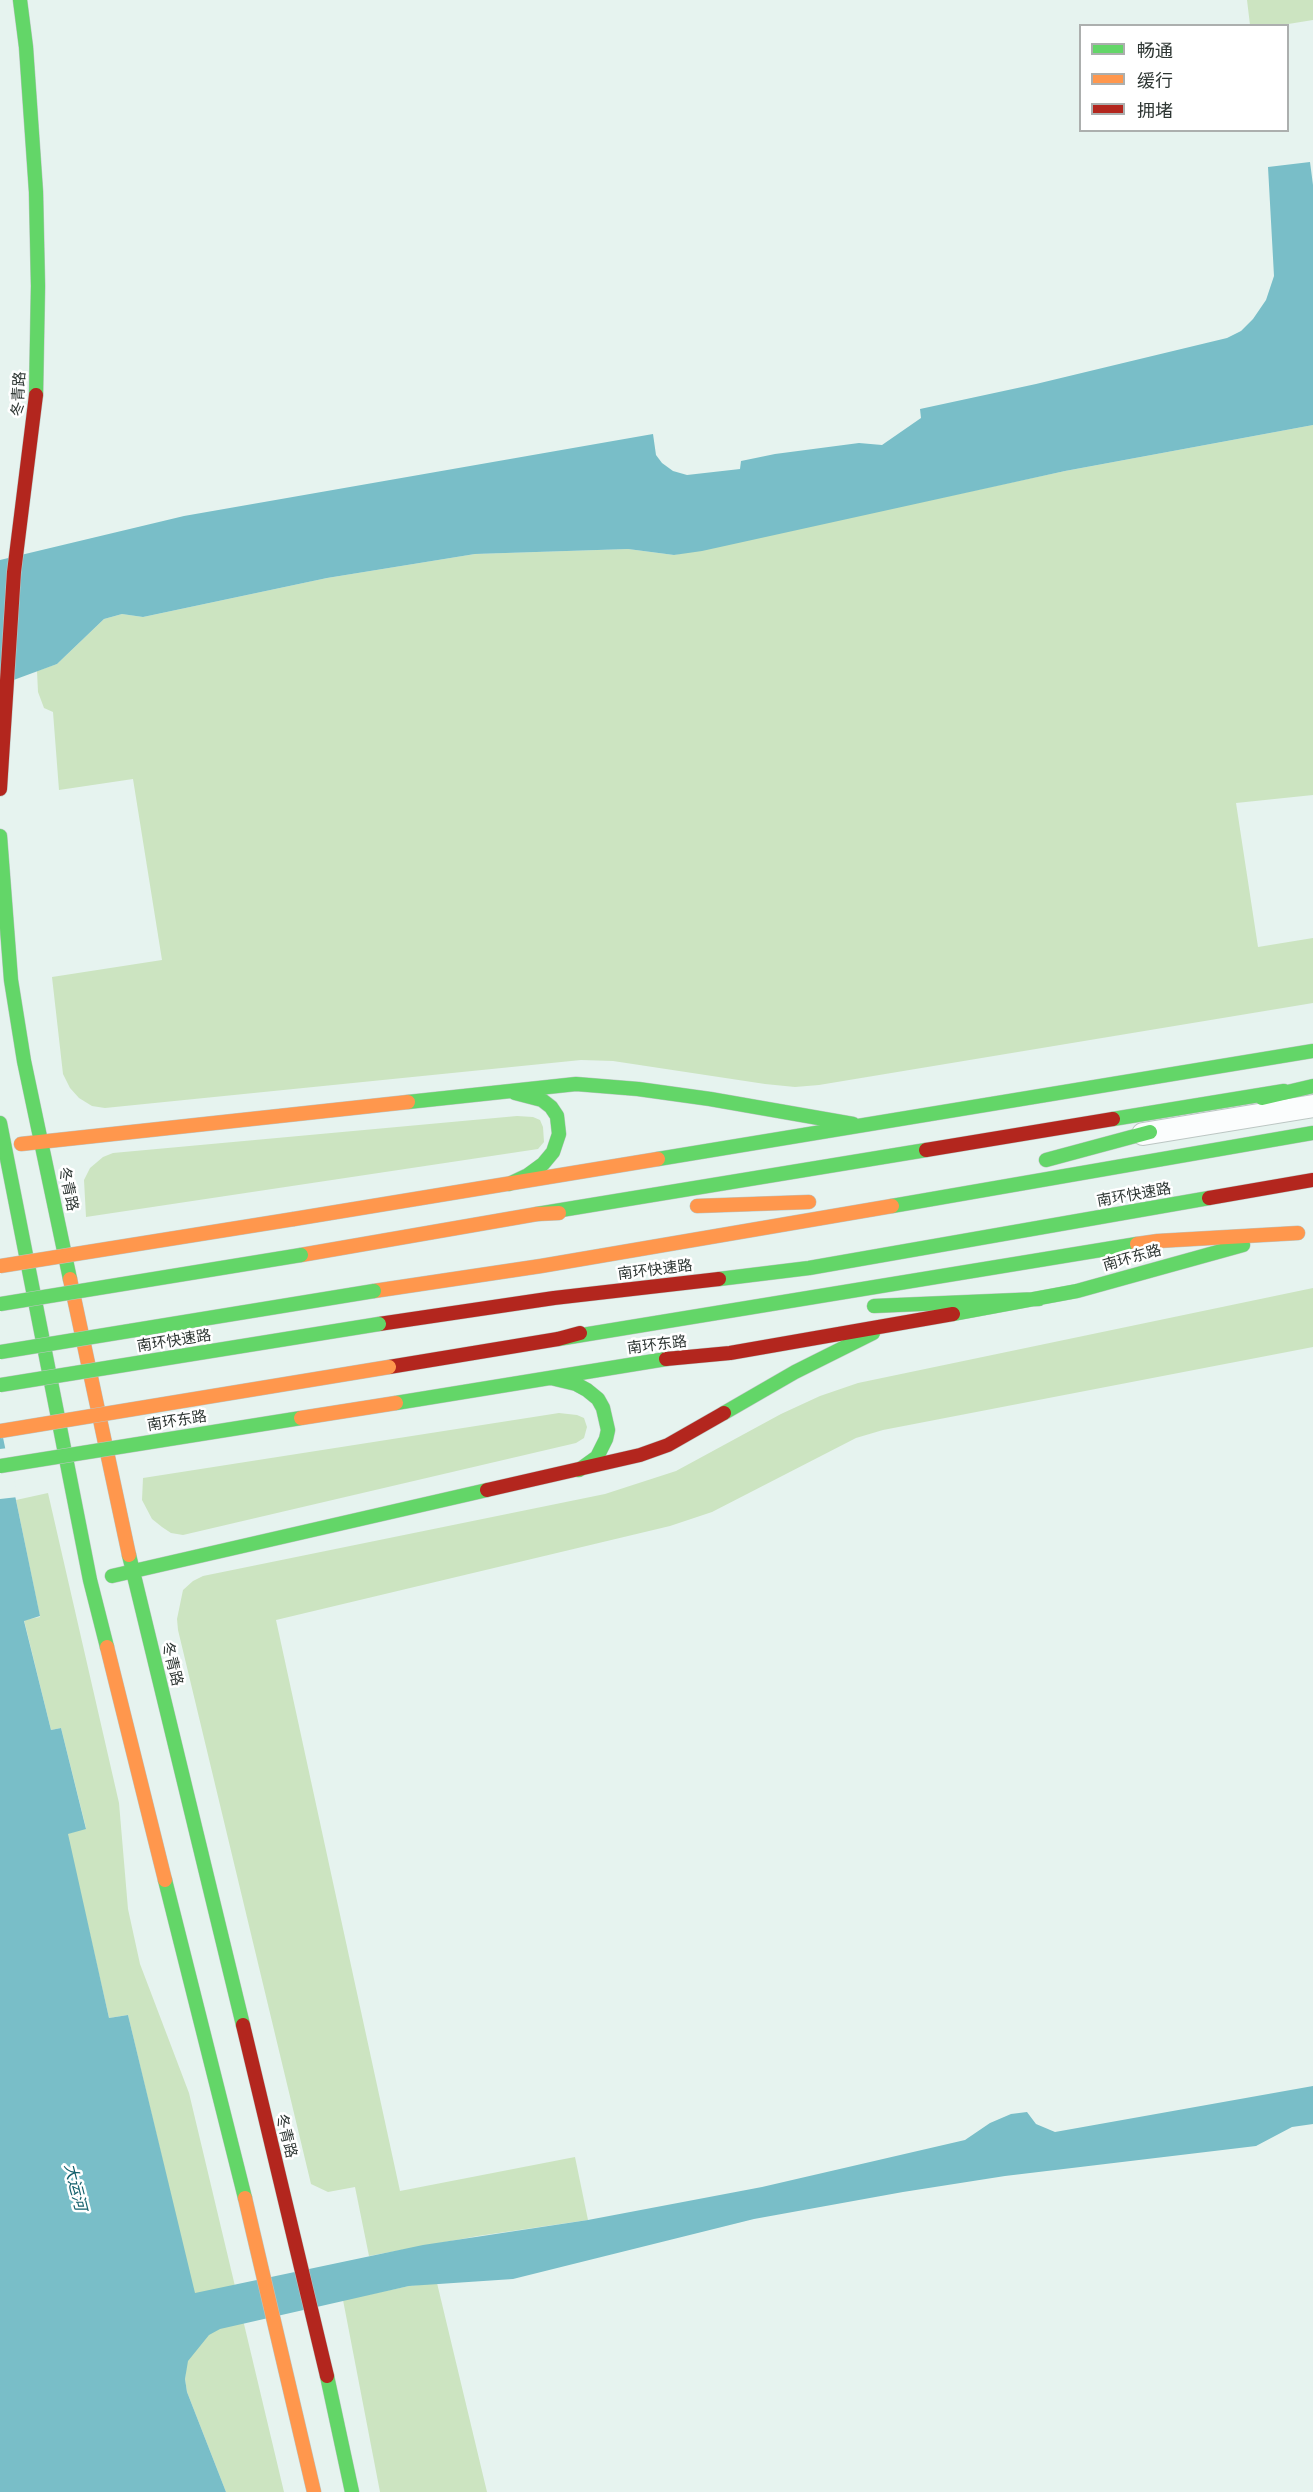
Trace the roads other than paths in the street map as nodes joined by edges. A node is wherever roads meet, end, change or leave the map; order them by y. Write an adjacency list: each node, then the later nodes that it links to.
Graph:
1 (20, 0): 2 (main road, 冬青路)
2 (0, 789)
3 (0, 836): 14 (main road, 冬青路)
4 (1313, 1052): 10 (main road)
5 (1313, 1086): 7 (main road)
6 (500, 1091): 10 (main road); 14 (main road); 17 (main road)
7 (1284, 1091): 12 (main road); 20 (main road)
8 (1313, 1106): 12 (street)
9 (0, 1123): 15 (main road)
10 (862, 1126): 17 (main road)
11 (1313, 1133): 13 (main road, 南环快速路)
12 (1143, 1134): 13 (main road, 南环快速路)
13 (1291, 1137): 24 (main road, 南环快速路)
14 (41, 1141): 15 (main road); 43 (main road, 冬青路)
15 (4, 1147): 44 (main road)
16 (1313, 1180): 25 (main road, 南环快速路)
17 (509, 1184): 23 (main road, bridge)
18 (687, 1206): 24 (main road, 南环快速路)
19 (663, 1207): 20 (main road)
20 (537, 1214): 30 (main road, bridge)
21 (1313, 1230): 22 (main road, 南环东路)
22 (1298, 1233): 29 (main road, 南环东路); 34 (main road)
23 (0, 1266)
24 (541, 1266): 37 (main road, 南环快速路, bridge)
25 (809, 1268): 28 (main road); 39 (main road, 南环快速路, bridge)
26 (840, 1277): 27 (main road)
27 (806, 1282)
28 (723, 1292)
29 (1039, 1299): 32 (main road); 35 (main road, 南环东路)
30 (0, 1304)
31 (680, 1305): 36 (main road)
32 (865, 1306)
33 (841, 1307): 34 (main road)
34 (725, 1312): 36 (main road)
35 (885, 1328): 38 (main road, 南环东路); 42 (main road)
36 (558, 1339): 40 (main road, bridge)
37 (0, 1352)
38 (551, 1378): 41 (main road, 南环东路, bridge); 42 (main road)
39 (0, 1385)
40 (0, 1431)
41 (0, 1466)
42 (579, 1470): 43 (main road)
43 (133, 1572): 44 (main road); 46 (main road, 冬青路)
44 (90, 1580): 45 (main road)
45 (314, 2492)
46 (352, 2492)

